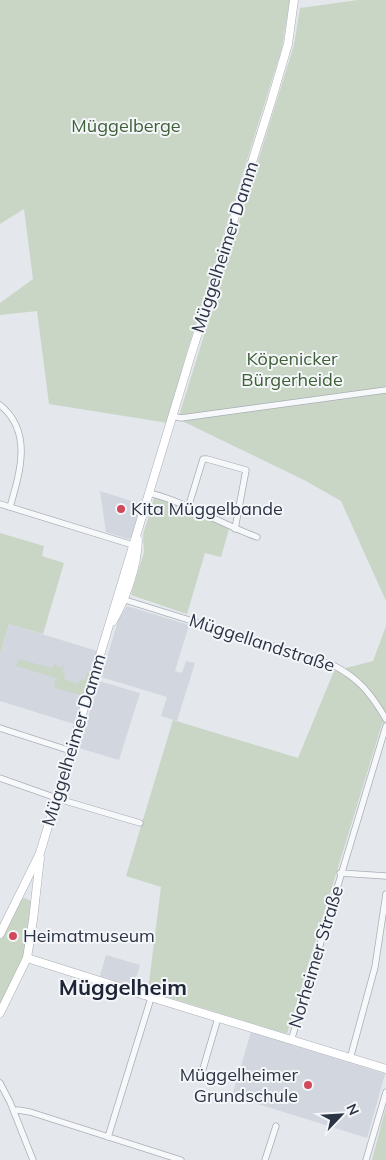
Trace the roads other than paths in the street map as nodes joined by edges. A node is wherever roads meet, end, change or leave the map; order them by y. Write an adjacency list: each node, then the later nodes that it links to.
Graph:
1 (294, 0): 4 (main road, Müggelheimer Damm)
2 (386, 390): 4 (street)
3 (0, 404): 7 (street)
4 (172, 416): 5 (main road, Müggelheimer Damm)
5 (149, 493): 8 (street); 11 (main road, Müggelheimer Damm)
6 (0, 504): 7 (street)
7 (10, 507): 11 (street)
8 (188, 508): 9 (street); 9 (street)
9 (235, 529): 10 (street)
10 (257, 537)
11 (135, 546): 12 (main road, Müggelheimer Damm)
12 (120, 599): 13 (street, Müggellandstraße); 16 (main road, Müggelheimer Damm)
13 (386, 719)
14 (386, 726): 21 (street)
15 (0, 728): 16 (street)
16 (71, 751): 18 (main road, Müggelheimer Damm)
17 (0, 778): 18 (street)
18 (57, 798): 19 (street); 20 (main road, Müggelheimer Damm)
19 (140, 823)
20 (40, 853): 24 (main road); 25 (main road)
21 (340, 873): 22 (street); 29 (street, Norheimer Straße)
22 (386, 876)
23 (386, 894): 30 (street)
24 (0, 934)
25 (28, 958): 26 (main road); 27 (main road)
26 (152, 998): 28 (main road); 37 (street)
27 (0, 1013)
28 (218, 1018): 29 (main road); 32 (street)
29 (290, 1041): 30 (main road)
30 (350, 1059): 31 (main road)
31 (386, 1069)
32 (200, 1079)
33 (0, 1083): 35 (street)
34 (386, 1092): 41 (street)
35 (14, 1111): 37 (street); 38 (street)
36 (276, 1126): 40 (street)
37 (108, 1137): 39 (street)
38 (33, 1160)
39 (181, 1160)
40 (266, 1160)
41 (366, 1160)

